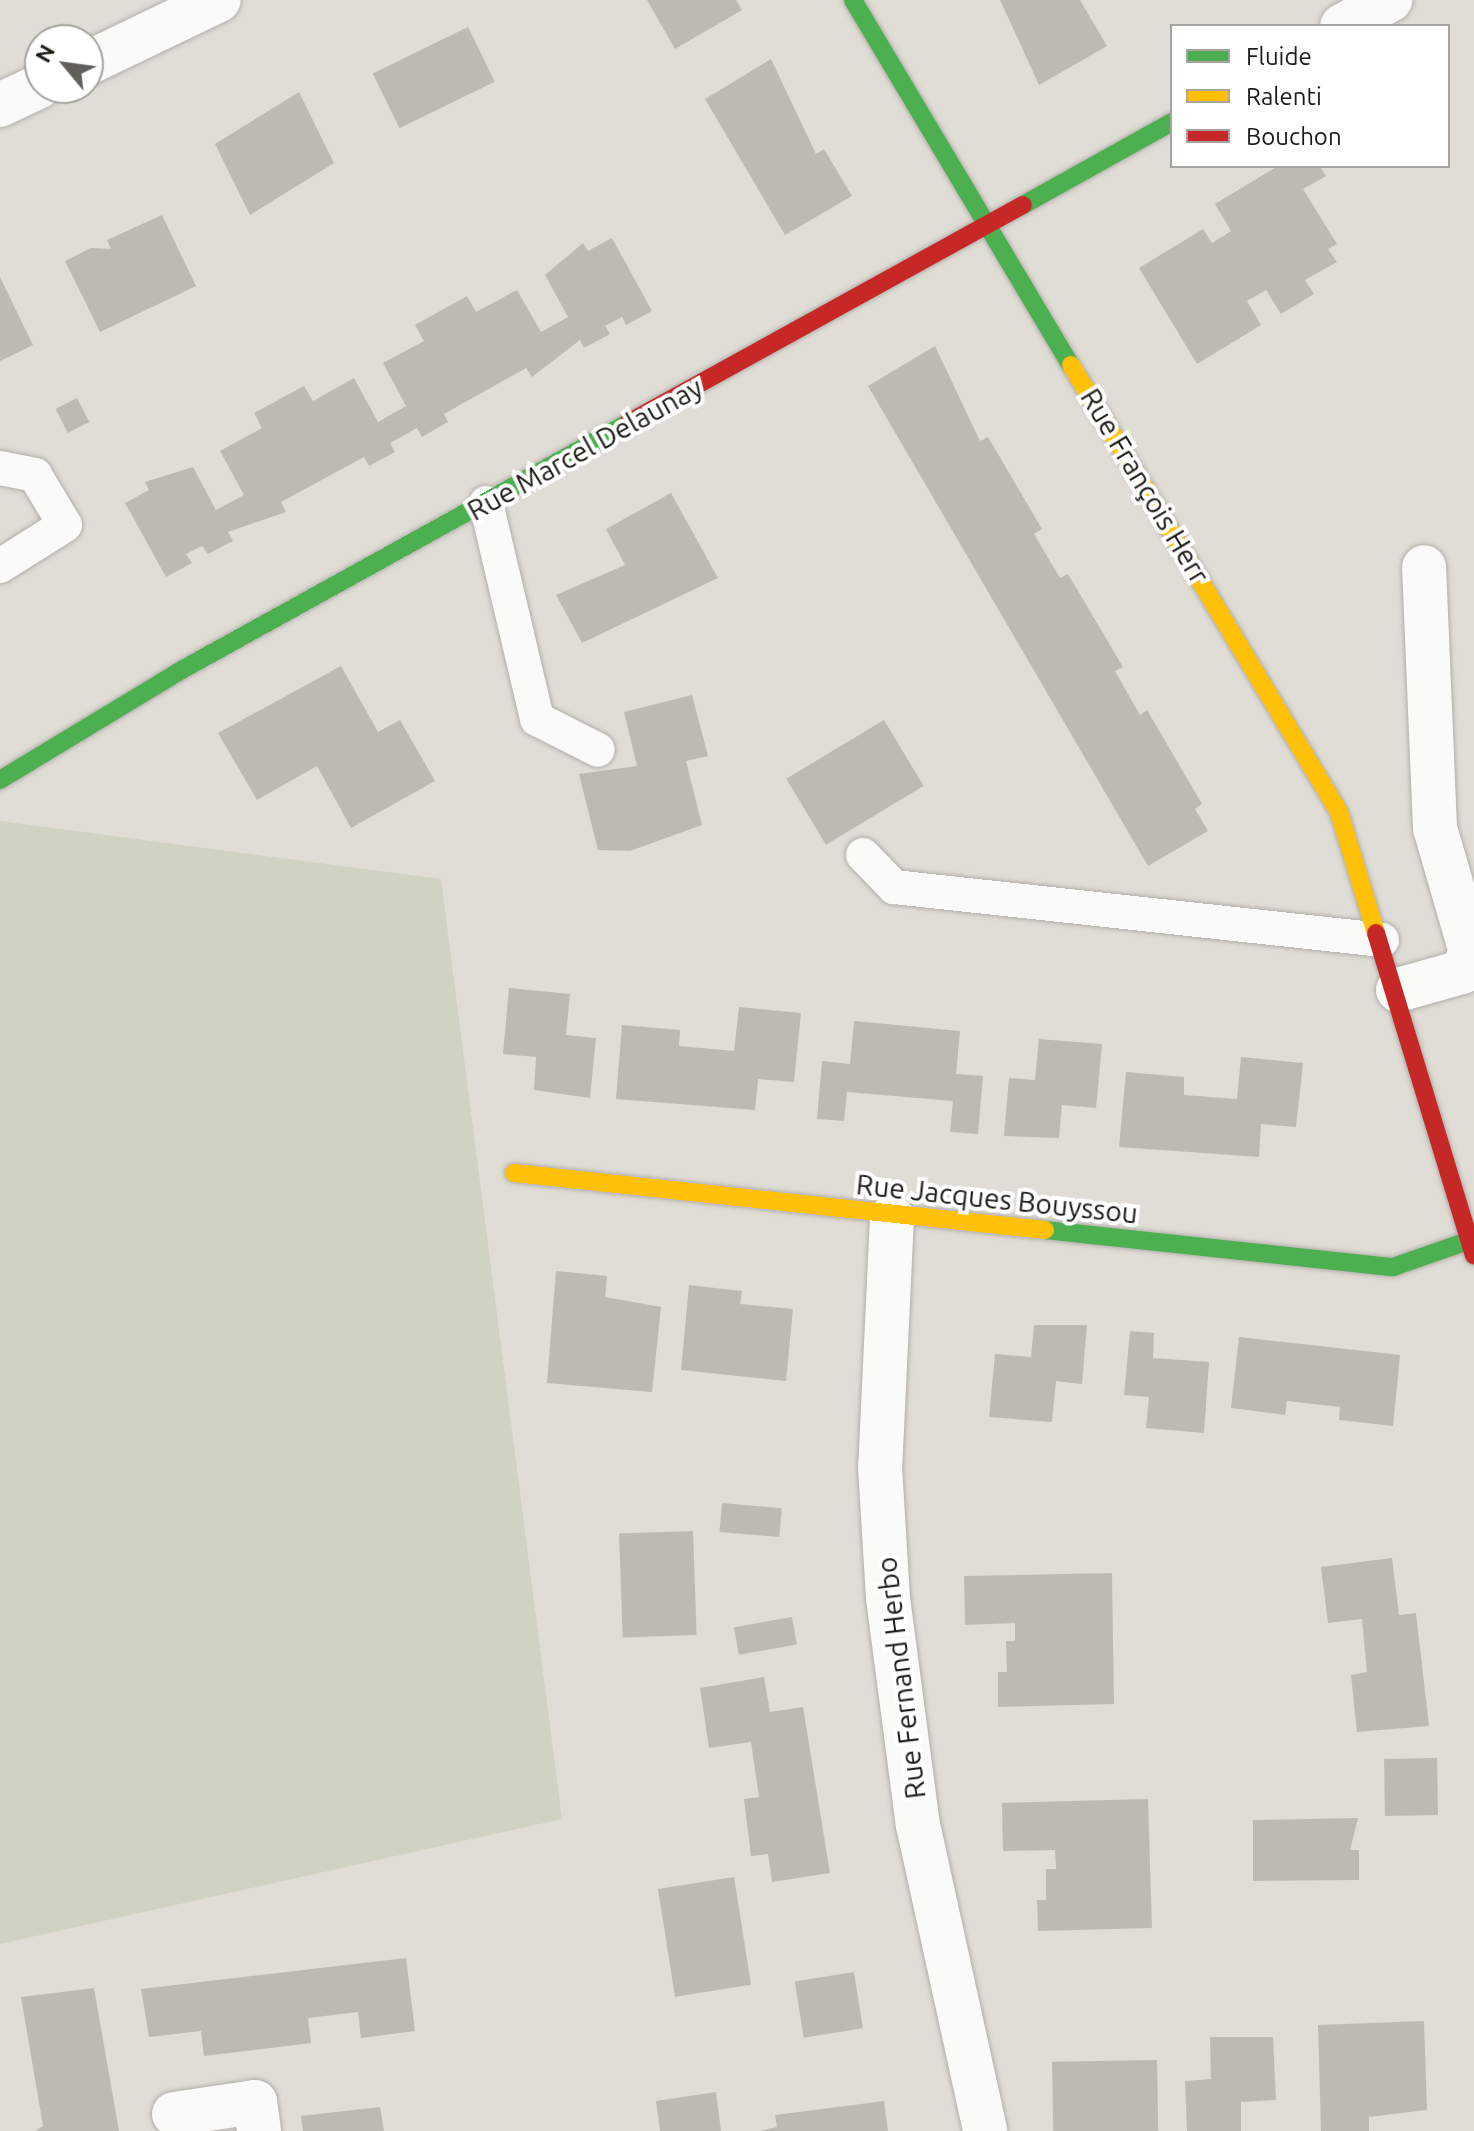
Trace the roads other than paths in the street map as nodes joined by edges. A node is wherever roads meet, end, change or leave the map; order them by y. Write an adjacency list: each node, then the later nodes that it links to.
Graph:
1 (219, 0): 5 (street)
2 (853, 0): 9 (street, Rue François Herr)
3 (1390, 0): 4 (street)
4 (1346, 24)
5 (104, 55)
6 (24, 94): 7 (street)
7 (0, 105)
8 (1170, 123): 9 (street, Rue Marcel Delaunay)
9 (990, 225): 11 (street, Rue Marcel Delaunay); 17 (street, Rue François Herr)
10 (0, 468): 12 (lane)
11 (486, 503): 14 (lane); 15 (street, Rue Marcel Delaunay)
12 (0, 566)
13 (1424, 567): 18 (street)
14 (598, 750)
15 (0, 780)
16 (863, 855): 17 (lane)
17 (1382, 940): 18 (street, Rue François Herr)
18 (1398, 990): 21 (street, Rue François Herr)
19 (514, 1173): 20 (street, Rue Jacques Bouyssou)
20 (892, 1217): 21 (street, Rue Jacques Bouyssou); 24 (street, Rue Fernand Herbo)
21 (1472, 1247)
22 (174, 2114): 23 (street)
23 (259, 2131)
24 (985, 2131)

